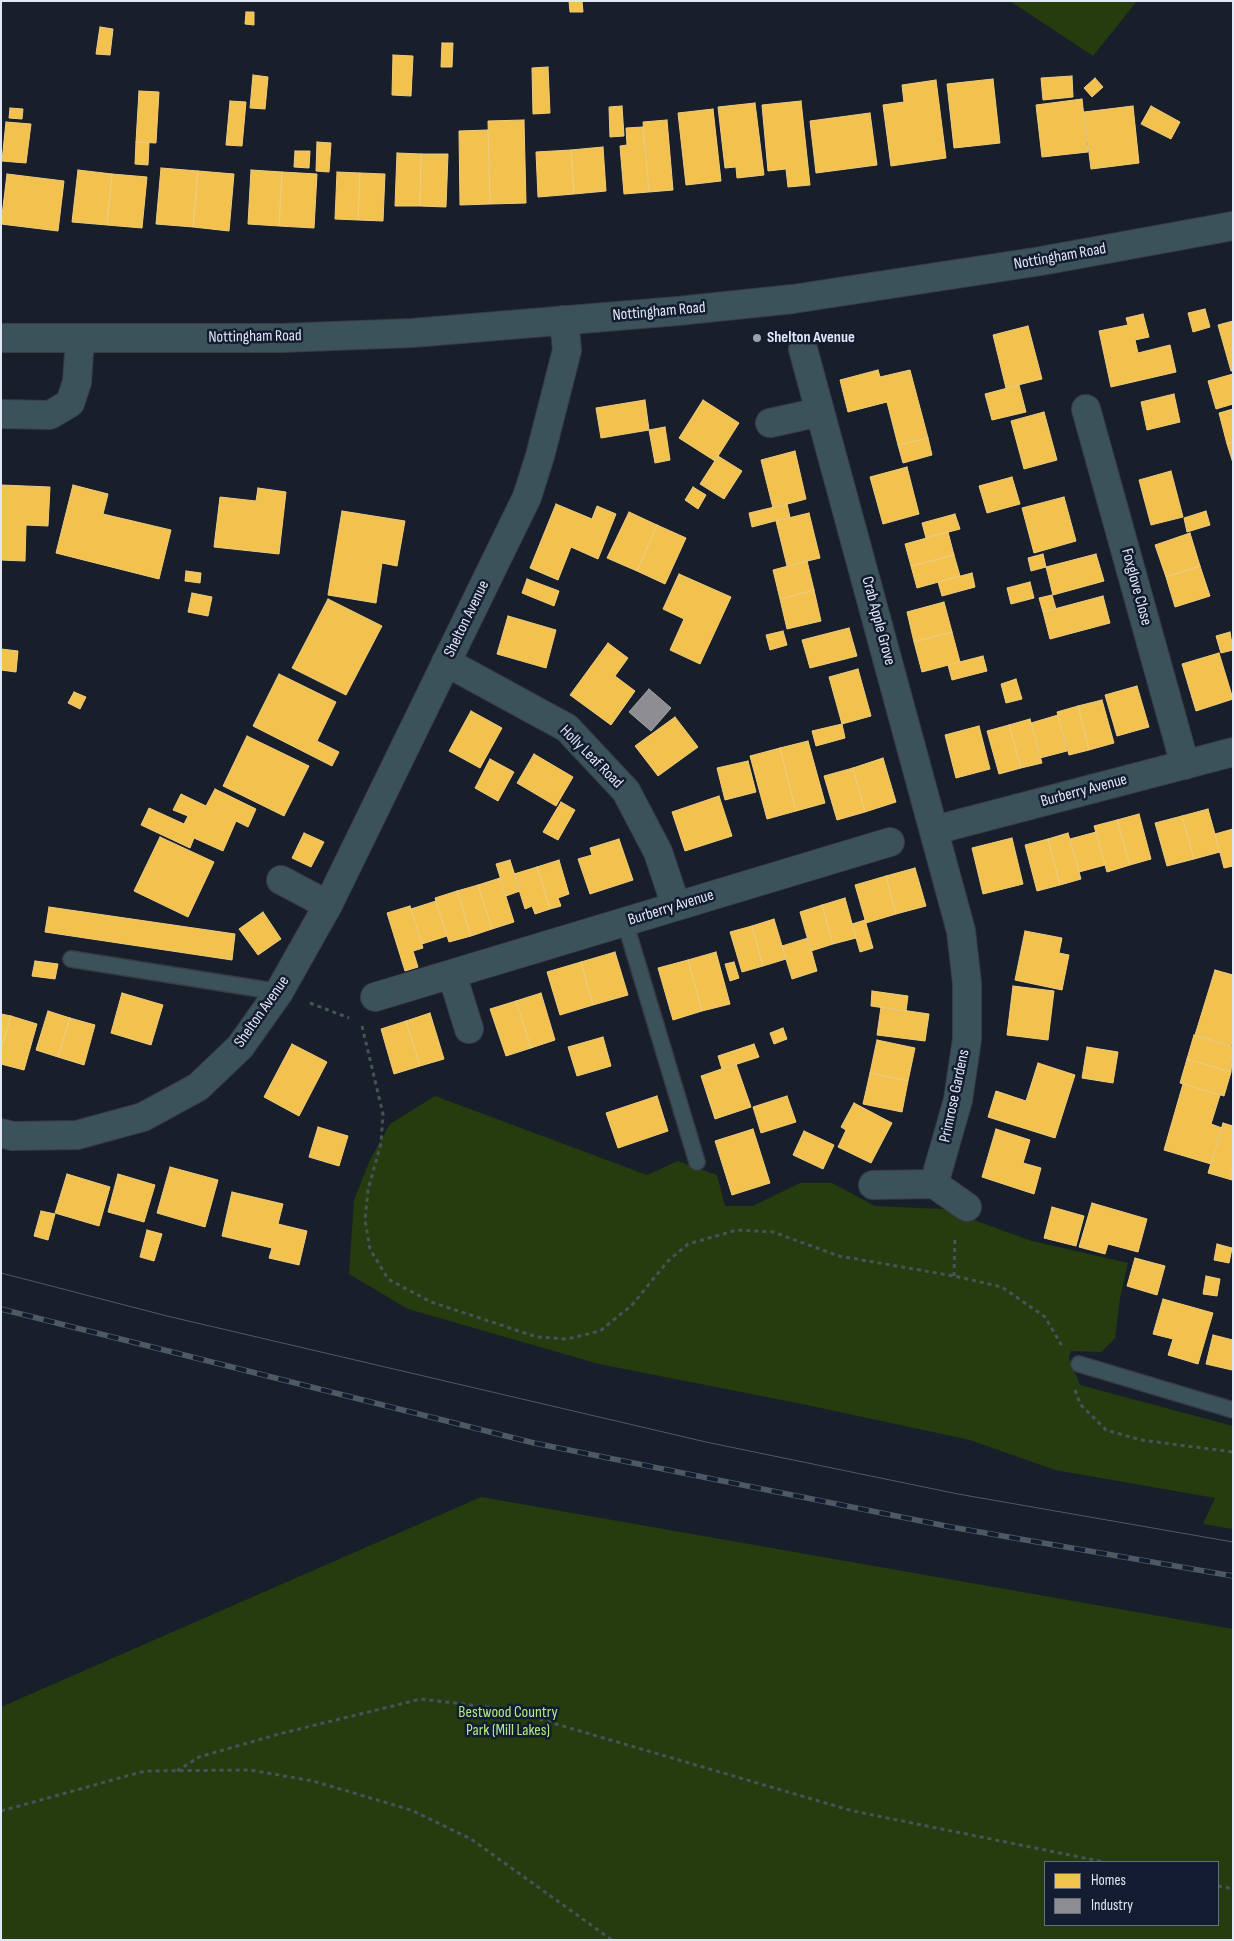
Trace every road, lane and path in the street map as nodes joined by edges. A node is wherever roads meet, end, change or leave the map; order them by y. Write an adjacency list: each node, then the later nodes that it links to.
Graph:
1 (1233, 226): 2 (street, Nottingham Road)
2 (564, 320): 4 (street, Nottingham Road); 10 (street, Shelton Avenue)
3 (1, 338): 4 (street, Nottingham Road)
4 (80, 338): 8 (street)
5 (803, 349): 7 (street, Crab Apple Grove)
6 (1086, 410): 12 (street, Foxglove Close)
7 (820, 412): 9 (street); 13 (street, Crab Apple Grove)
8 (1, 414)
9 (770, 423)
10 (446, 662): 16 (street, Shelton Avenue); 17 (street, Holly Leaf Road)
11 (1233, 752): 12 (street, Burberry Avenue)
12 (1184, 765): 13 (street, Burberry Avenue)
13 (935, 830): 28 (street, Primrose Gardens)
14 (890, 842): 17 (street, Burberry Avenue)
15 (281, 880): 16 (street)
16 (328, 905): 21 (street, Shelton Avenue)
17 (676, 906): 18 (street, Burberry Avenue)
18 (625, 922): 20 (street, Burberry Avenue); 27 (lane)
19 (71, 959): 21 (lane)
20 (452, 974): 22 (street, Burberry Avenue); 25 (street)
21 (279, 992): 23 (path); 26 (street, Shelton Avenue)
22 (375, 998)
23 (352, 1019)
24 (361, 1022): 31 (path)
25 (469, 1029)
26 (1, 1133)
27 (697, 1162)
28 (934, 1184): 29 (street); 30 (street)
29 (873, 1186)
30 (968, 1207)
31 (1064, 1354)
32 (1079, 1364): 34 (lane)
33 (1074, 1386): 35 (path)
34 (1233, 1410)
35 (1233, 1452)
36 (177, 1771): 37 (path); 38 (path); 41 (path)
37 (1, 1811)
38 (1099, 1861)
39 (1219, 1886): 40 (path)
40 (1233, 1889)
41 (612, 1940)

